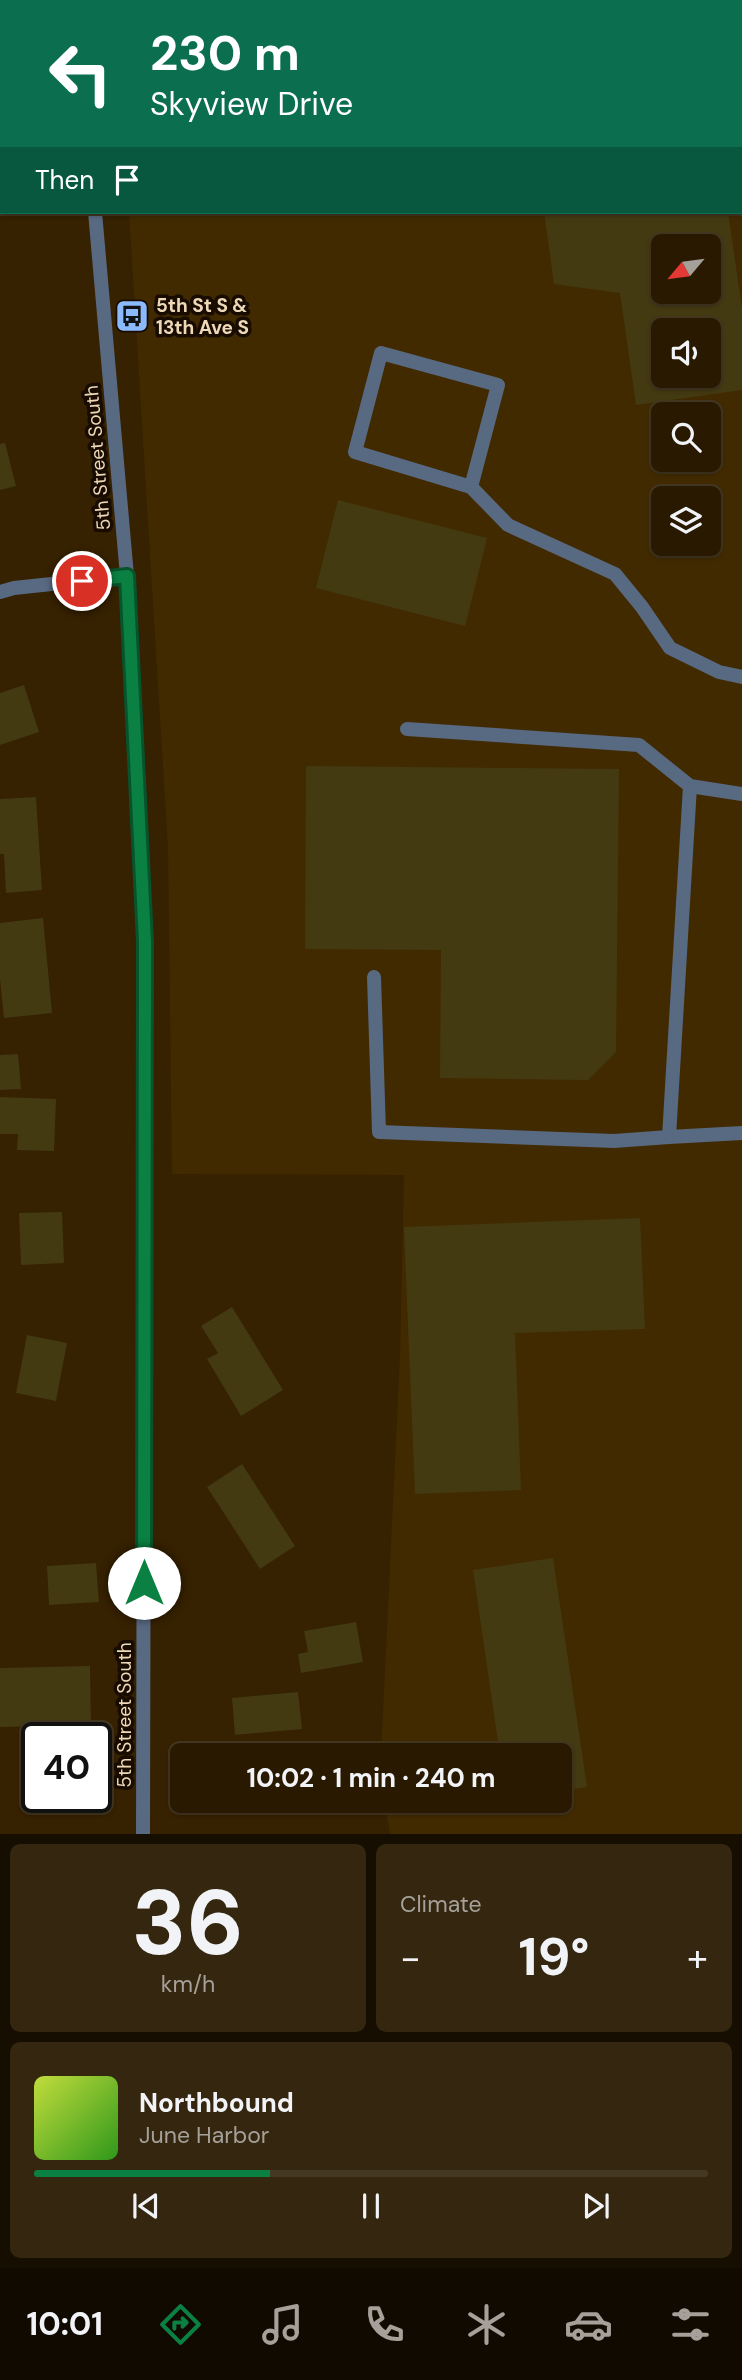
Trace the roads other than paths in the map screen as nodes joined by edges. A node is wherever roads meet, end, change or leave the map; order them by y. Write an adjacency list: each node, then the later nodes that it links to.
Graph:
1 (95, 214): 3 (street, 5th Street South)
2 (471, 487): 2 (street); 5 (street)
3 (127, 576): 4 (street); 12 (street, 5th Street South)
4 (0, 592)
5 (742, 677)
6 (407, 729): 7 (street)
7 (690, 786): 8 (street); 11 (street)
8 (742, 794)
9 (374, 977): 11 (street)
10 (742, 1133): 11 (street)
11 (669, 1137)
12 (143, 1834)

